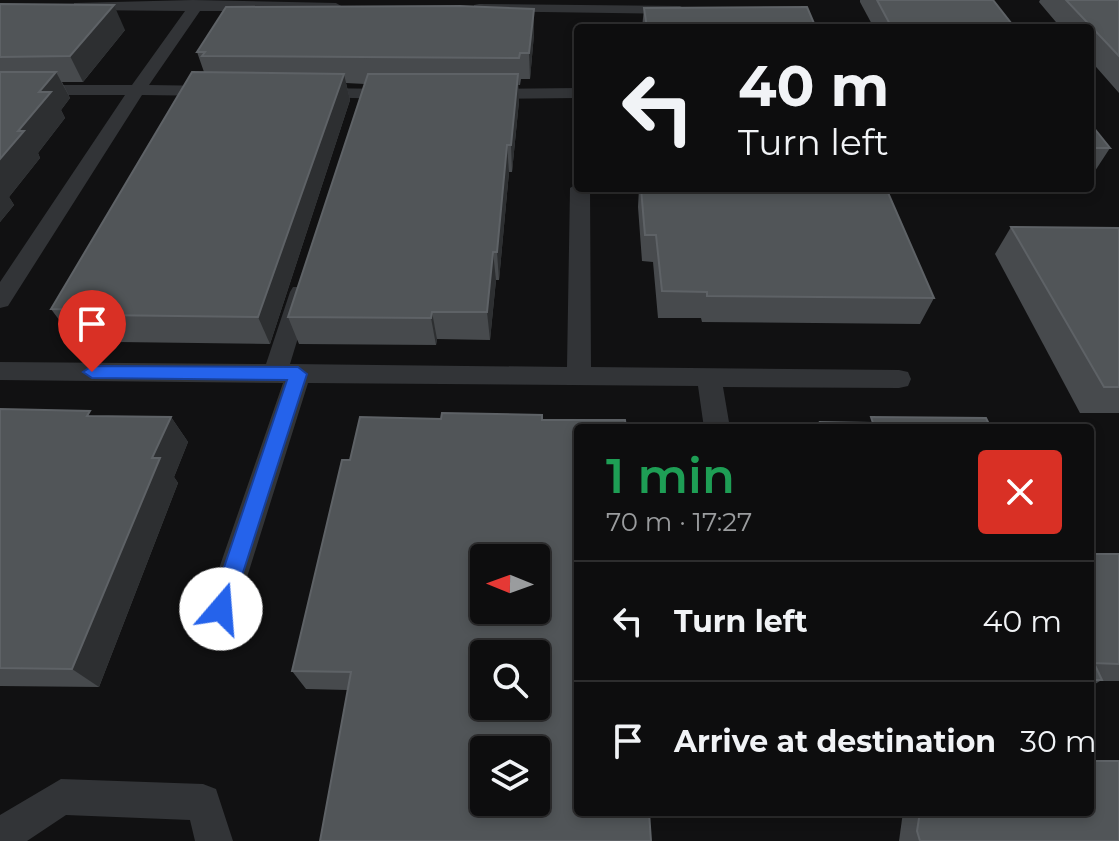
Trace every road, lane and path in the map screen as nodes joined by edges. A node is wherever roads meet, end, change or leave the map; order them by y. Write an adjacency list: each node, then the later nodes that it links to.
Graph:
1 (198, 3): 3 (lane); 4 (lane); 9 (lane)
2 (584, 4): 5 (lane); 6 (lane); 7 (lane)
3 (60, 6)
4 (351, 7)
5 (460, 8)
6 (703, 10)
7 (586, 24)
8 (0, 90): 9 (lane)
9 (137, 90): 10 (lane); 17 (lane)
10 (228, 92)
11 (303, 93): 13 (lane)
12 (574, 93): 14 (lane)
13 (409, 94)
14 (471, 94)
15 (580, 192): 20 (lane)
16 (307, 270): 19 (lane)
17 (0, 300)
18 (0, 371): 19 (lane)
19 (286, 374): 20 (lane); 24 (lane)
20 (579, 376): 21 (lane)
21 (709, 377): 22 (lane); 23 (lane)
22 (899, 379)
23 (716, 424)
24 (221, 609)
25 (7, 841): 26 (lane)
26 (214, 841)

